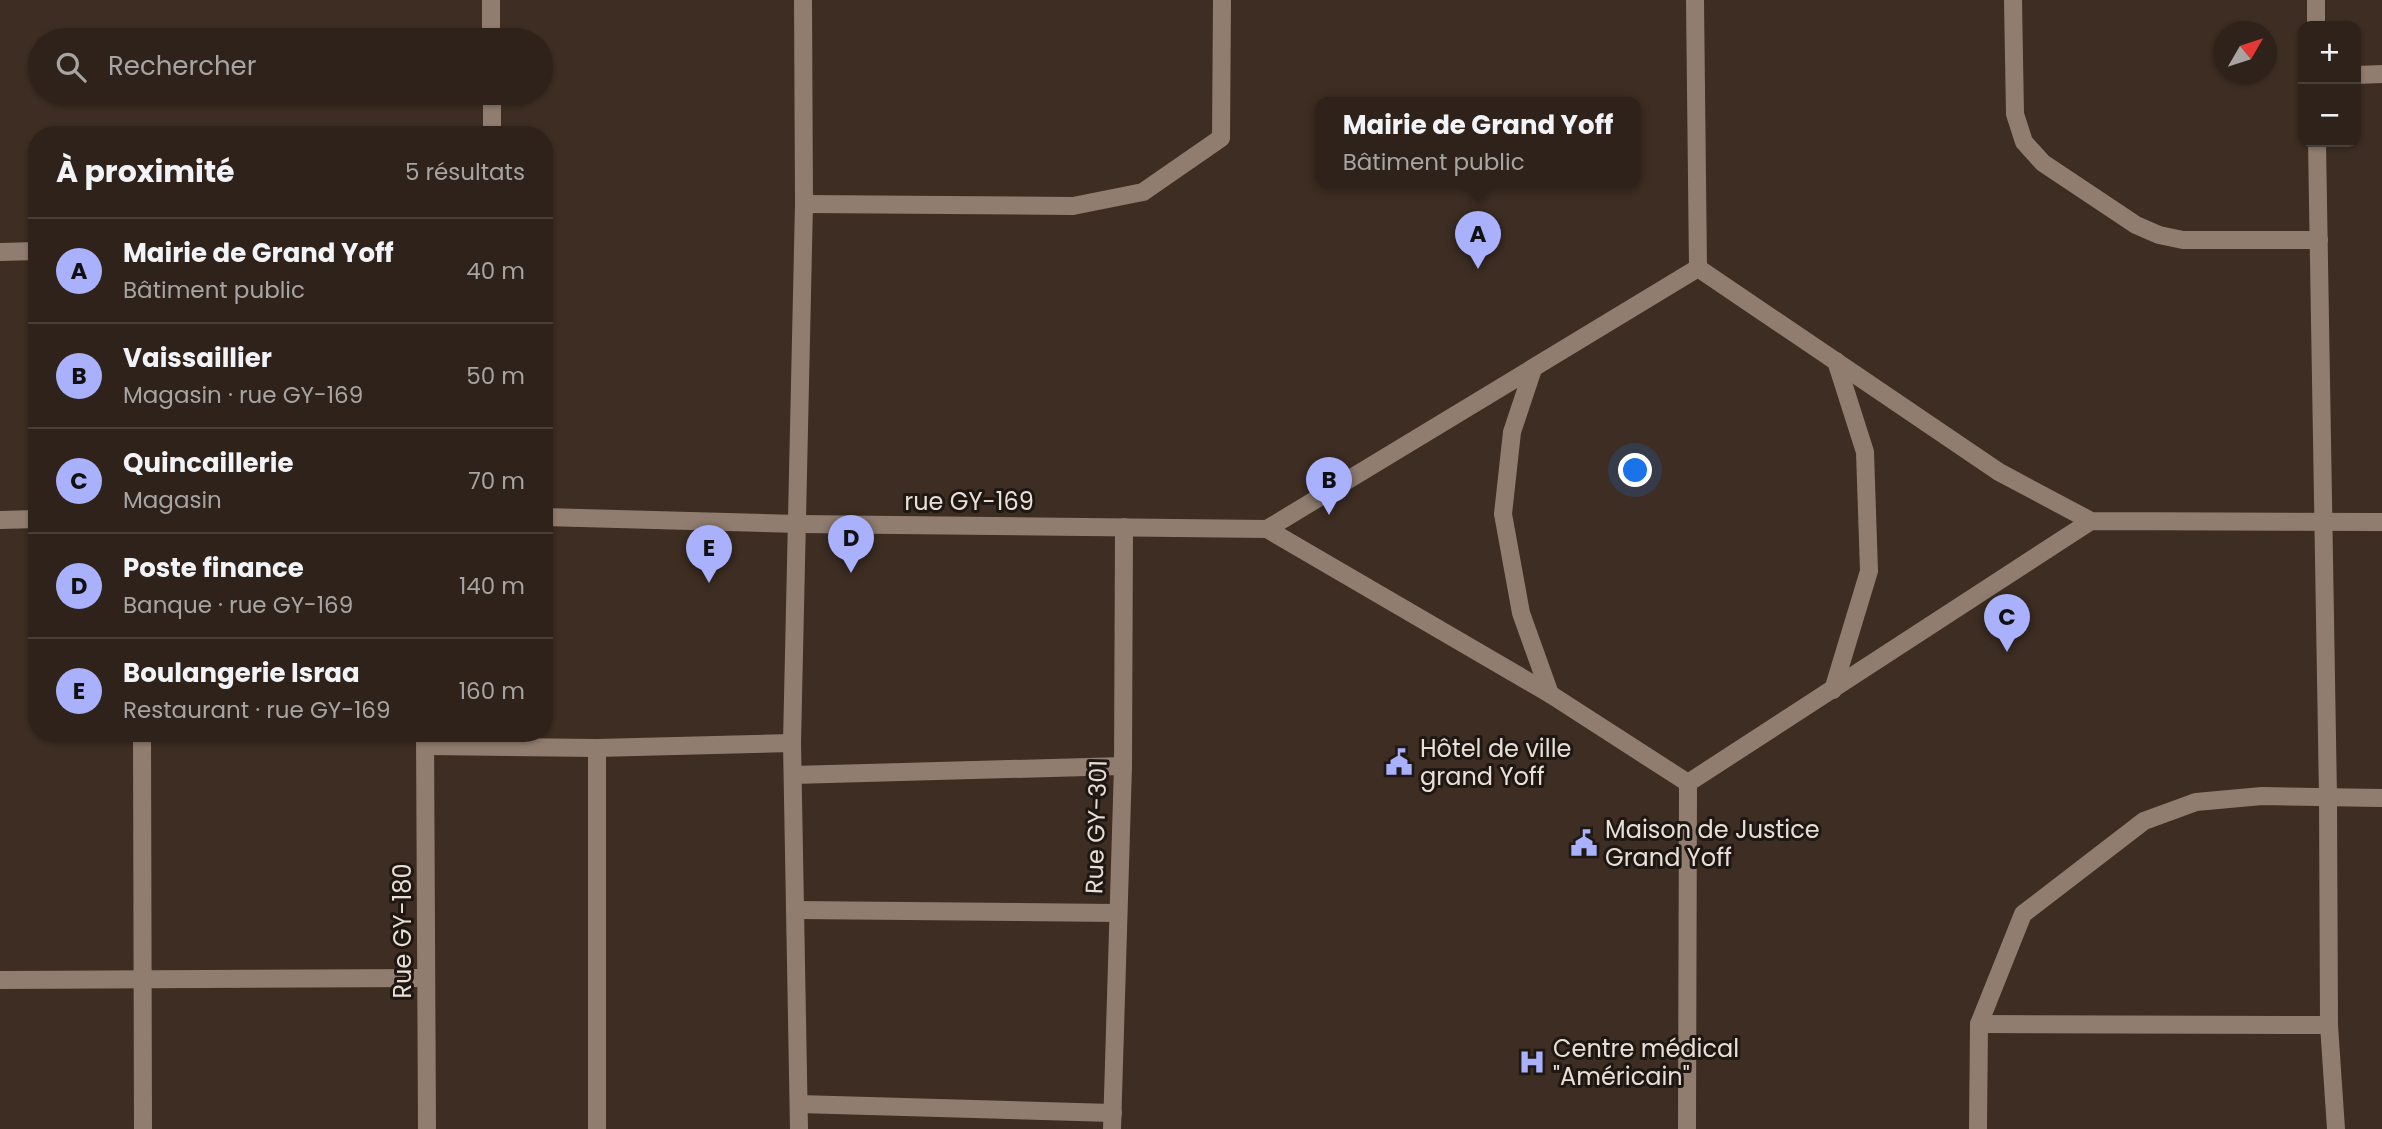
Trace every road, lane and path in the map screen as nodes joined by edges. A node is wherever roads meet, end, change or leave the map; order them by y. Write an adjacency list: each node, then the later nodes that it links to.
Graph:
1 (491, 0): 8 (street)
2 (803, 0): 14 (street)
3 (1222, 0): 14 (street)
4 (1695, 0): 18 (street)
5 (2013, 0): 15 (street)
6 (2316, 0): 7 (street)
7 (2316, 21)
8 (491, 28)
9 (2382, 74): 10 (street)
10 (2361, 75)
11 (492, 105): 12 (street)
12 (492, 126)
13 (2317, 147): 15 (street)
14 (804, 204): 27 (street)
15 (2319, 240): 25 (street)
16 (28, 251): 17 (street)
17 (0, 252)
18 (1698, 268): 19 (street); 20 (street)
19 (1836, 361): 24 (street); 30 (street)
20 (1533, 369): 29 (street); 31 (street)
21 (553, 517): 27 (street, rue GY-169)
22 (28, 519): 23 (street)
23 (0, 520)
24 (2091, 521): 25 (street); 30 (street)
25 (2324, 523): 26 (street); 40 (street)
26 (2382, 523)
27 (799, 524): 28 (street, rue GY-169); 35 (street)
28 (1124, 527): 29 (street, rue GY-169); 37 (street, Rue GY-301)
29 (1267, 529): 31 (street)
30 (1833, 690): 39 (street)
31 (1550, 694): 39 (street)
32 (142, 742): 45 (street)
33 (425, 742): 44 (street, Rue GY-180)
34 (468, 742): 36 (street)
35 (792, 743): 36 (street); 38 (street)
36 (597, 748): 53 (street)
37 (1123, 766): 38 (street); 43 (street, Rue GY-301)
38 (793, 775): 42 (street)
39 (1688, 783): 55 (street)
40 (2328, 797): 41 (street); 47 (street); 48 (street)
41 (2382, 798)
42 (795, 910): 43 (street); 49 (street)
43 (1118, 913): 50 (street, Rue GY-301)
44 (426, 978): 45 (street); 52 (street, Rue GY-180)
45 (143, 979): 46 (street); 51 (street)
46 (0, 980)
47 (1979, 1024): 48 (street); 56 (street)
48 (2329, 1025): 57 (street)
49 (799, 1104): 50 (street); 54 (street)
50 (1113, 1121)
51 (143, 1129)
52 (428, 1129)
53 (597, 1129)
54 (799, 1129)
55 (1688, 1129)
56 (1978, 1129)
57 (2336, 1129)

